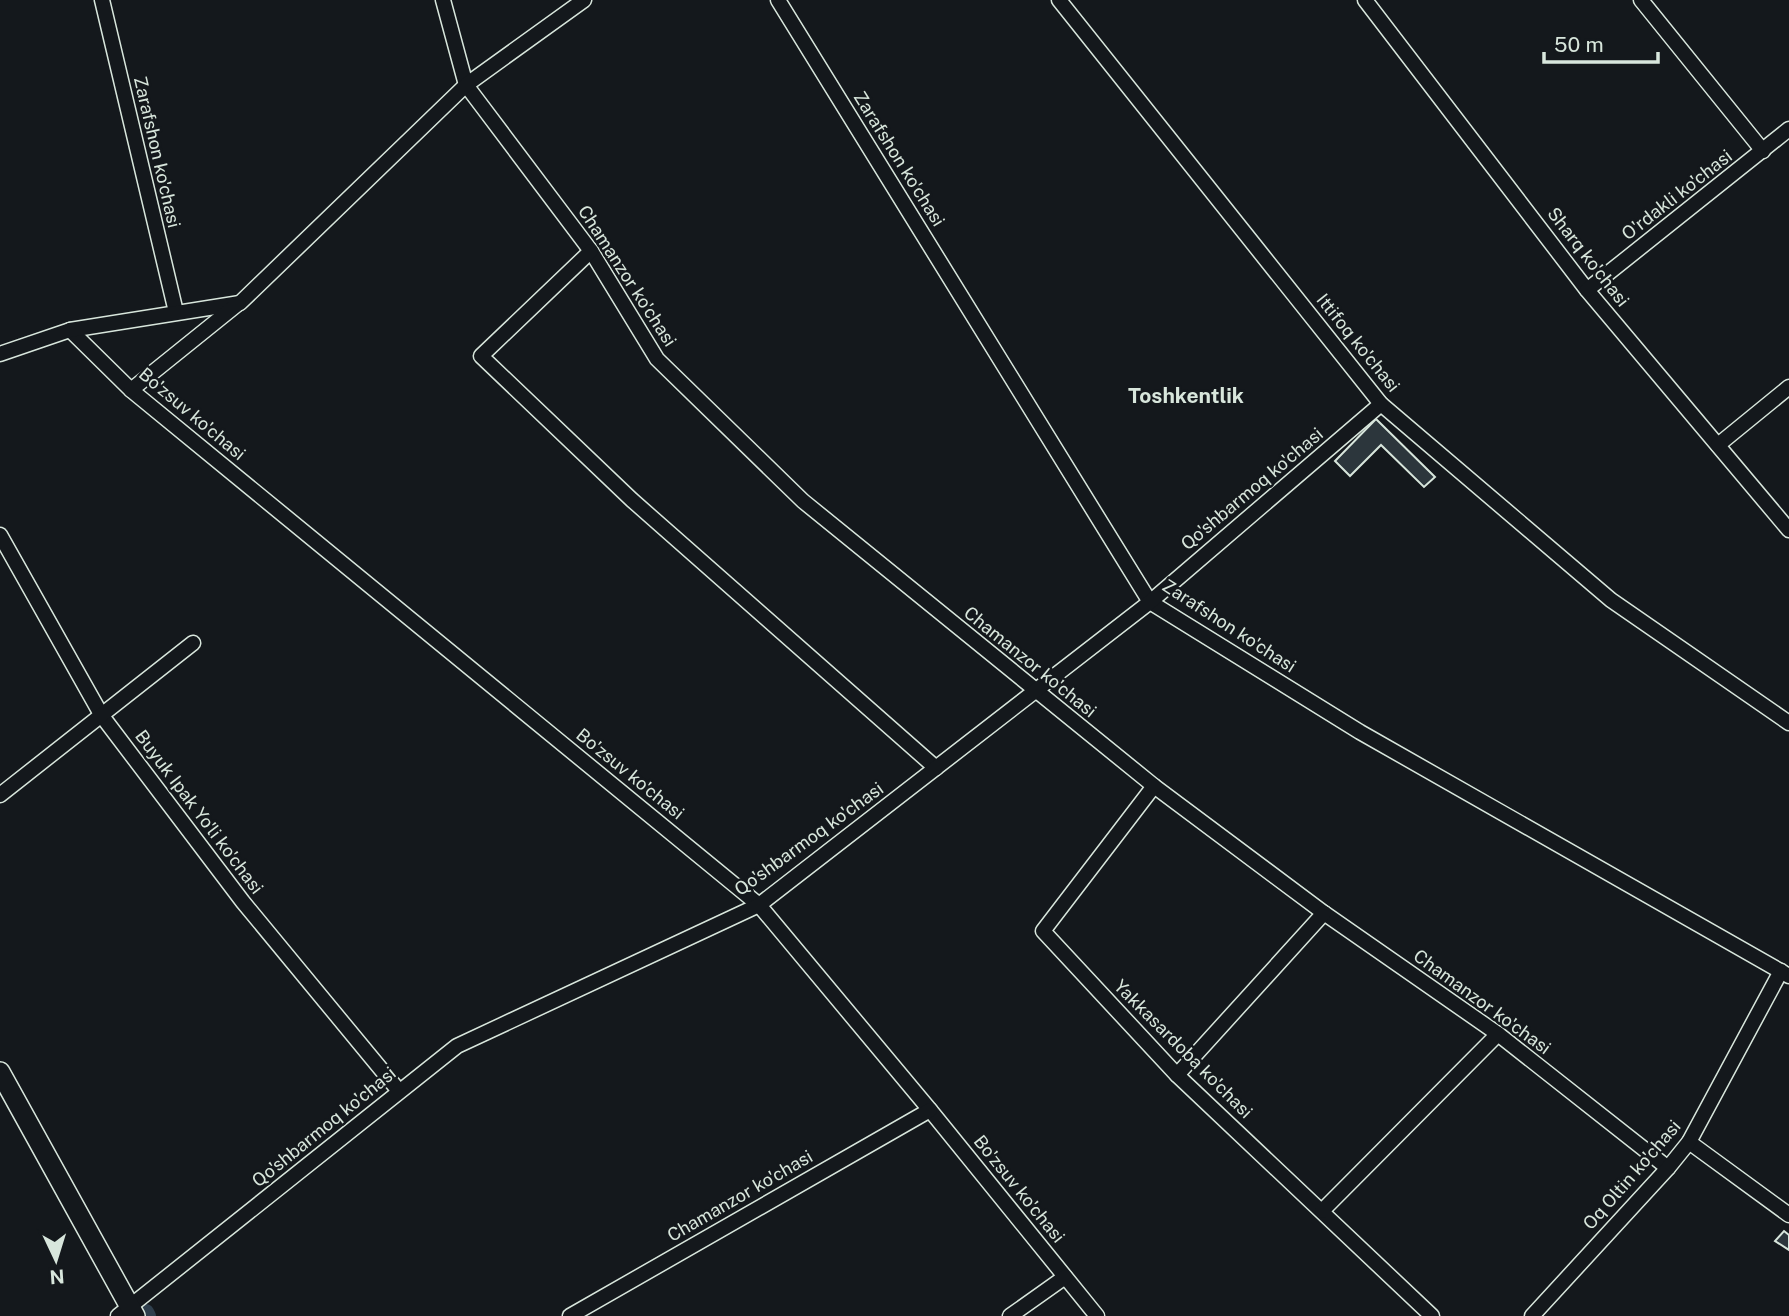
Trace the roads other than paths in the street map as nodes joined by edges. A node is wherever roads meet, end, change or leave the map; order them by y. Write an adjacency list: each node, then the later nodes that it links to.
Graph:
1 (102, 0): 14 (street, Zarafshon ko'chasi)
2 (443, 0): 8 (street)
3 (583, 0): 8 (street)
4 (778, 0): 23 (street, Zarafshon ko'chasi)
5 (1059, 0): 19 (street, Ittifoq ko'chasi)
6 (1365, 0): 12 (street, Sharq ko'chasi)
7 (1641, 0): 10 (street)
8 (467, 85): 11 (street, Chamanzor ko'chasi); 13 (street)
9 (1789, 130): 10 (street, O'rdakli ko'chasi)
10 (1763, 151): 12 (street, O'rdakli ko'chasi)
11 (591, 251): 25 (street, Chamanzor ko'chasi); 28 (street)
12 (1587, 290): 20 (street, Sharq ko'chasi)
13 (240, 303): 14 (street); 18 (street)
14 (176, 312): 15 (street)
15 (70, 330): 16 (street); 18 (street, Bo'zsuv ko'chasi)
16 (0, 354)
17 (1789, 387): 20 (street)
18 (131, 390): 31 (street, Bo'zsuv ko'chasi)
19 (1381, 404): 23 (street, Qo'shbarmoq ko'chasi); 27 (street, Ittifoq ko'chasi)
20 (1718, 445): 21 (street, Sharq ko'chasi)
21 (1789, 530)
22 (0, 535): 26 (street, Buyuk Ipak Yo'li ko'chasi)
23 (1150, 601): 25 (street, Qo'shbarmoq ko'chasi); 33 (street, Zarafshon ko'chasi)
24 (193, 643): 26 (street)
25 (1034, 690): 28 (street, Qo'shbarmoq ko'chasi); 29 (street, Chamanzor ko'chasi)
26 (102, 716): 30 (street); 37 (street, Buyuk Ipak Yo'li ko'chasi)
27 (1789, 723)
28 (936, 768): 31 (street, Qo'shbarmoq ko'chasi)
29 (1154, 786): 32 (street, Chamanzor ko'chasi); 35 (street, Yakkasardoba ko'chasi)
30 (0, 795)
31 (759, 905): 37 (street, Qo'shbarmoq ko'chasi); 38 (street, Bo'zsuv ko'chasi)
32 (1324, 913): 34 (street, Chamanzor ko'chasi); 35 (street)
33 (1785, 973): 39 (street, Oq Oltin ko'chasi)
34 (1499, 1034): 40 (street, Chamanzor ko'chasi); 41 (street)
35 (1177, 1075): 41 (street, Yakkasardoba ko'chasi)
36 (1, 1076): 44 (street)
37 (399, 1091): 44 (street, Qo'shbarmoq ko'chasi)
38 (930, 1110): 43 (street, Bo'zsuv ko'chasi); 45 (street, Chamanzor ko'chasi)
39 (1689, 1142): 40 (street, Oq Oltin ko'chasi); 42 (street)
40 (1668, 1168): 49 (street, Oq Oltin ko'chasi)
41 (1322, 1211): 48 (street, Yakkasardoba ko'chasi)
42 (1789, 1215)
43 (1065, 1277): 46 (street); 47 (street, Bo'zsuv ko'chasi)
44 (127, 1313)
45 (570, 1316)
46 (1010, 1316)
47 (1097, 1316)
48 (1432, 1316)
49 (1532, 1316)

